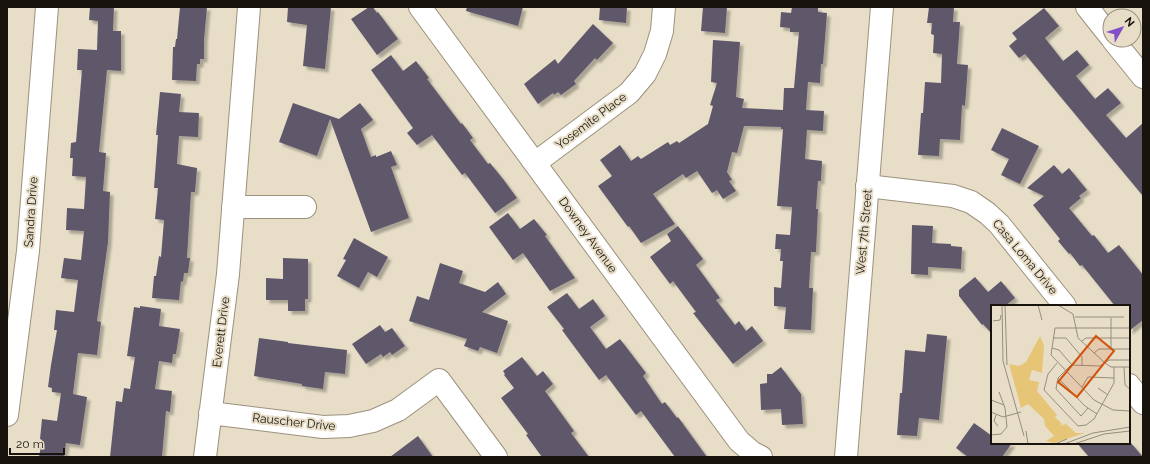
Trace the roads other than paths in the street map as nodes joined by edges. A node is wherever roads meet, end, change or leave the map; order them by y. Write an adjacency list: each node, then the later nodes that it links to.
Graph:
1 (47, 7): 16 (street, Sandra Drive)
2 (249, 7): 12 (street, Everett Drive)
3 (420, 7): 10 (street, Downey Avenue)
4 (664, 7): 10 (street, Yosemite Place)
5 (882, 7): 11 (street, West 7th Street)
6 (1087, 7): 7 (street)
7 (1102, 26)
8 (1119, 48): 9 (street)
9 (1143, 77)
10 (535, 164): 19 (street, Downey Avenue)
11 (867, 186): 14 (street, Casa Loma Drive); 20 (street, West 7th Street)
12 (233, 207): 13 (street); 15 (street, Everett Drive)
13 (305, 207)
14 (1064, 305)
15 (210, 413): 17 (street, Everett Drive); 18 (street, Rauscher Drive)
16 (7, 415)
17 (205, 457)
18 (496, 457)
19 (761, 457)
20 (846, 457)

